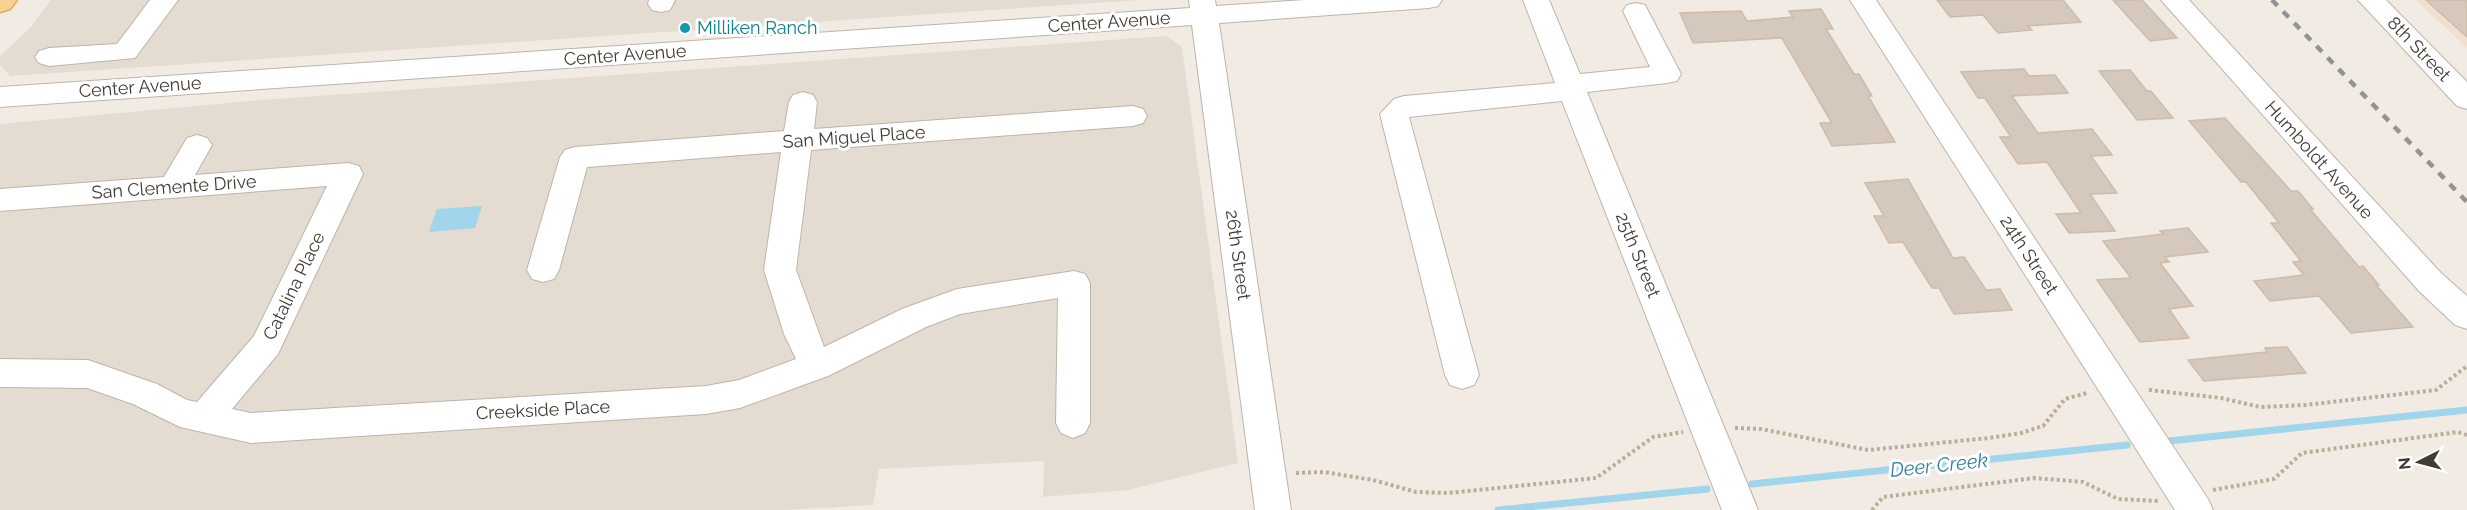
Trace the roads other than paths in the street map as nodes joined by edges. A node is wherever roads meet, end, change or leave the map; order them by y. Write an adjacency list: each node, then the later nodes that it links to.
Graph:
1 (164, 0): 9 (street)
2 (1429, 0): 7 (street, Center Avenue)
3 (1536, 0): 10 (street, 25th Street)
4 (1863, 0): 29 (street, 24th Street)
5 (2174, 0): 21 (street, Humboldt Avenue)
6 (2371, 0): 12 (street, 8th Street)
7 (1203, 8): 11 (street, Center Avenue); 27 (street, 26th Street)
8 (1635, 11): 10 (street)
9 (49, 57)
10 (1571, 88): 24 (street); 28 (street, 25th Street)
11 (0, 97)
12 (2467, 99)
13 (803, 102): 15 (street)
14 (1133, 116): 15 (street, San Miguel Place)
15 (797, 141): 20 (street, San Miguel Place); 22 (street)
16 (196, 145): 18 (street)
17 (348, 174): 18 (street, San Clemente Drive); 25 (street, Catalina Place)
18 (173, 187): 19 (street, San Clemente Drive)
19 (0, 200)
20 (543, 270)
21 (2467, 316)
22 (816, 366): 25 (street, Creekside Place); 26 (street, Creekside Place)
23 (0, 373): 25 (street, Creekside Place)
24 (1462, 375)
25 (204, 418)
26 (1073, 423)
27 (1273, 510)
28 (1740, 510)
29 (2194, 510)

